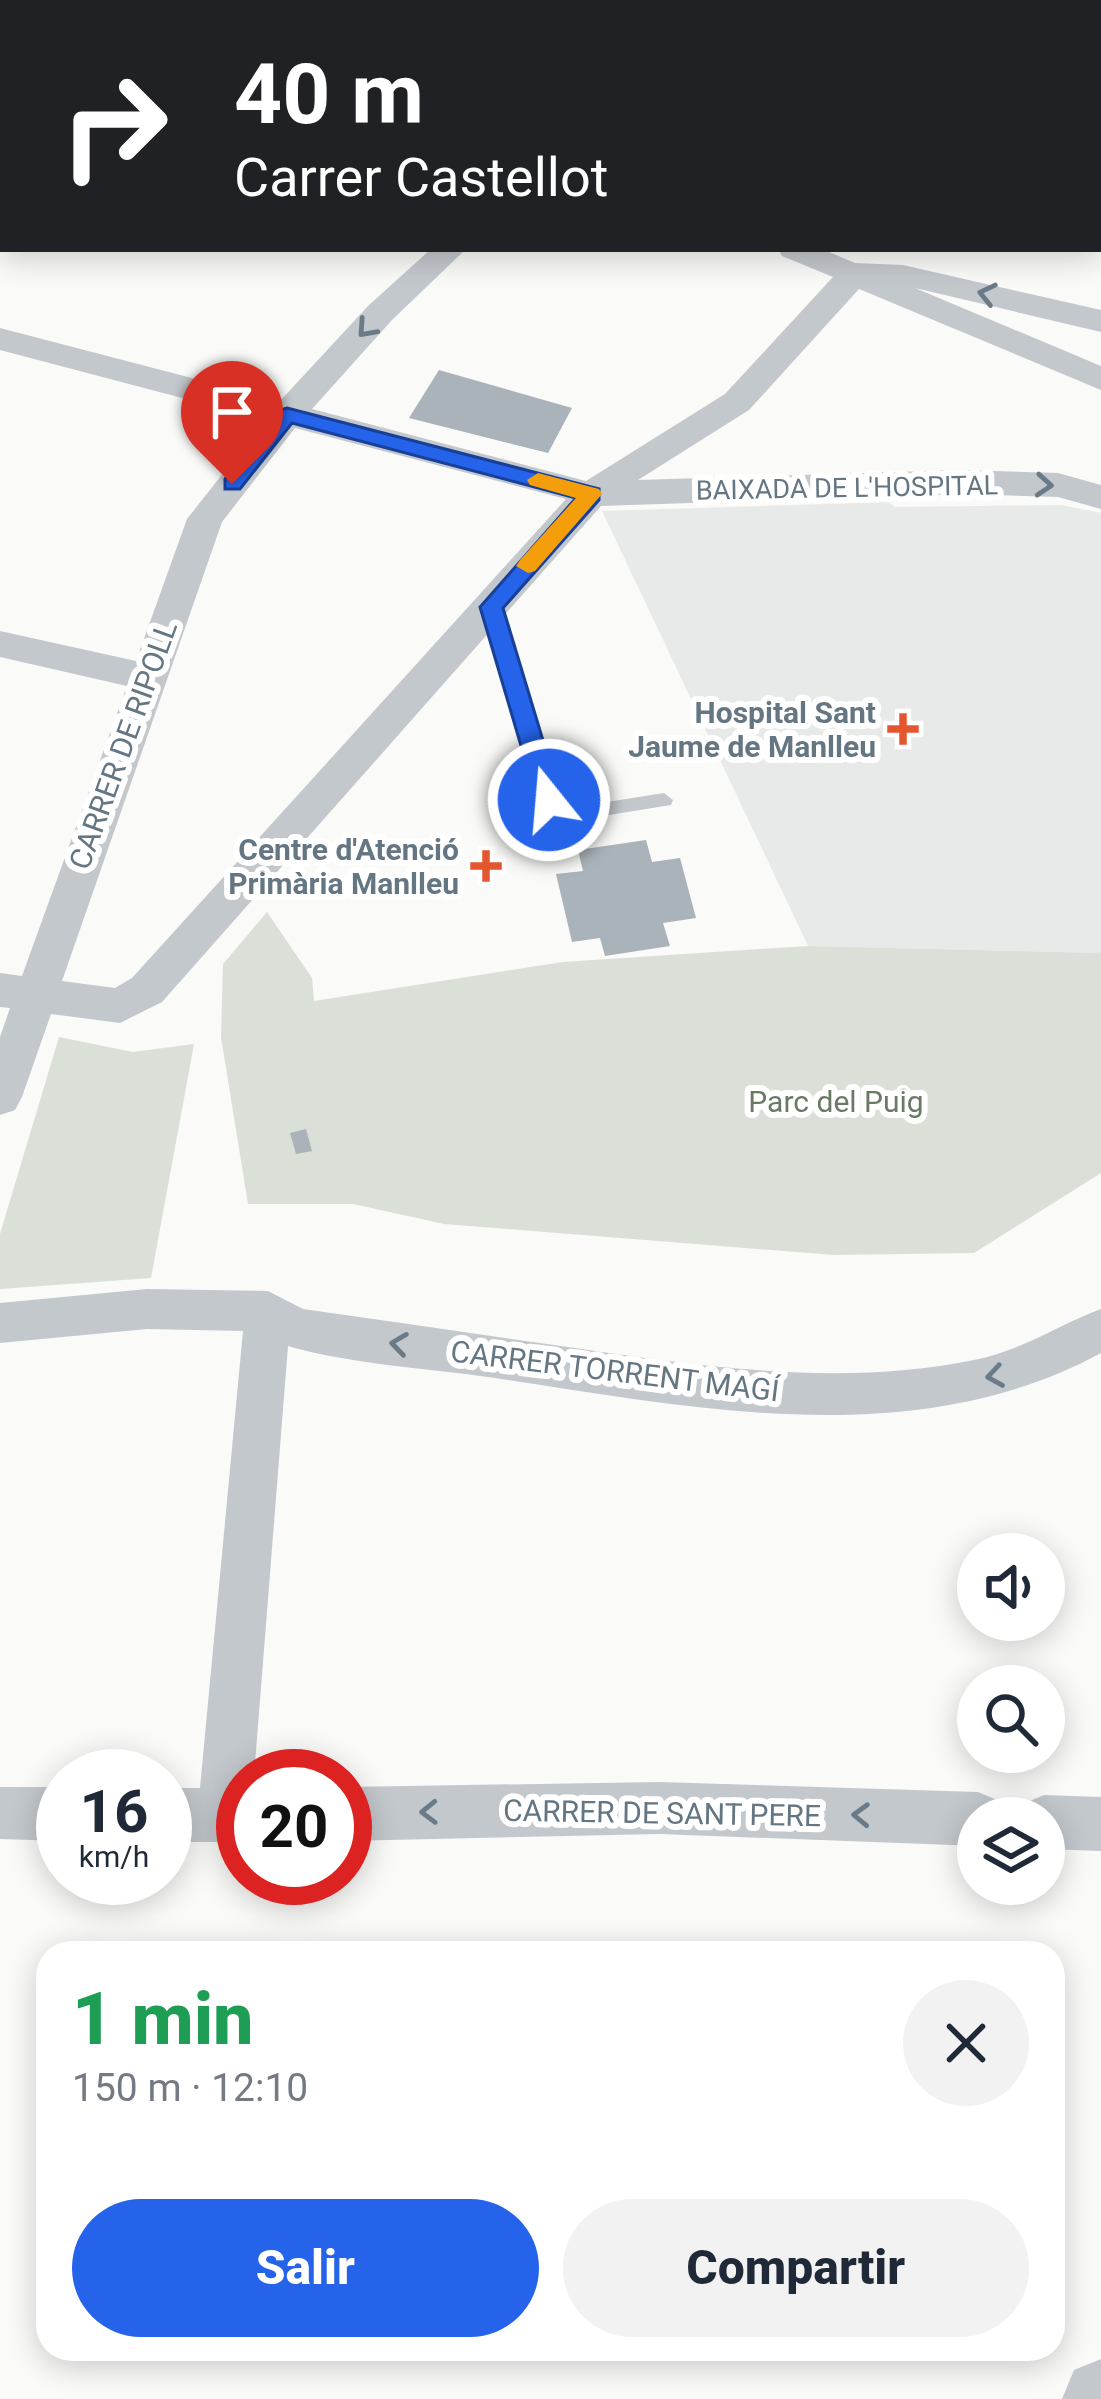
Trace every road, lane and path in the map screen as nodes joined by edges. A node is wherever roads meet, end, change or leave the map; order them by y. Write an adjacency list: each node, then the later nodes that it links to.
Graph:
1 (447, 252): 7 (street, CARRER DE RIPOLL, one-way to 7)
2 (802, 252): 3 (street)
3 (855, 273): 4 (street, one-way to 3); 6 (street); 8 (street)
4 (1101, 321)
5 (0, 339): 7 (street, BAIXADA DE L'HOSPITAL)
6 (1101, 379)
7 (287, 415): 8 (street, BAIXADA DE L'HOSPITAL); 12 (street, CARRER DE RIPOLL)
8 (591, 494): 9 (street, BAIXADA DE L'HOSPITAL, one-way to 9); 10 (street)
9 (1101, 497)
10 (491, 607): 13 (lane); 14 (street)
11 (0, 644): 12 (street)
12 (147, 677): 14 (street, CARRER DE RIPOLL)
13 (664, 800)
14 (16, 993): 15 (street, CARRER DE RIPOLL)
15 (0, 1096)
16 (268, 1311): 17 (street); 18 (street, CARRER TORRENT MAGÍ, one-way to 16); 19 (street)
17 (0, 1323)
18 (1101, 1330)
19 (238, 1749)
20 (0, 1813): 22 (street)
21 (372, 1813): 23 (street, CARRER DE SANT PERE, one-way to 21)
22 (36, 1814)
23 (957, 1819)
24 (1065, 1823): 25 (street)
25 (1101, 1824)

